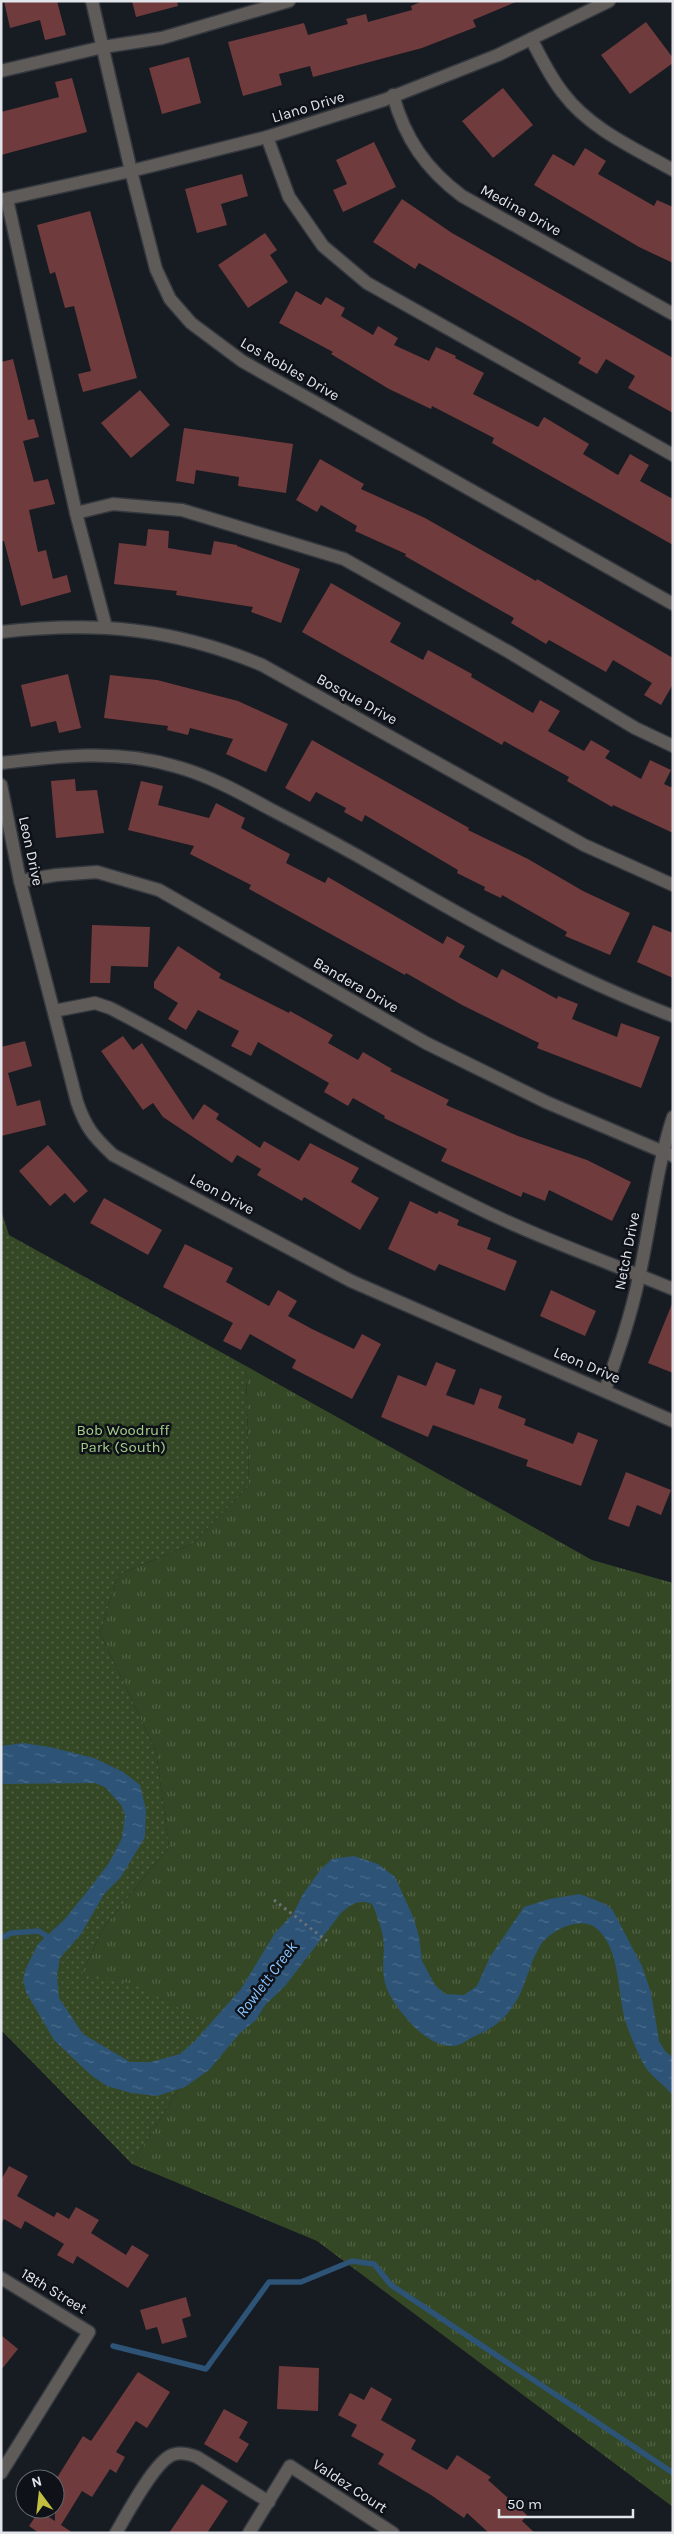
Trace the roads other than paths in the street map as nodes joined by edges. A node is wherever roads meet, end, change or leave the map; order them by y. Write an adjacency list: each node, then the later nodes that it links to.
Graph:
1 (92, 1): 5 (street, Los Robles Drive)
2 (289, 1): 5 (street)
3 (610, 1): 4 (street, Llano Drive)
4 (531, 39): 7 (street, Llano Drive); 9 (street)
5 (103, 47): 6 (street); 10 (street, Los Robles Drive)
6 (1, 71)
7 (393, 95): 8 (street, Llano Drive); 12 (street, Medina Drive)
8 (267, 137): 10 (street, Llano Drive); 13 (street)
9 (673, 170)
10 (131, 171): 11 (street, Llano Drive); 15 (street, Los Robles Drive)
11 (4, 199): 14 (street)
12 (673, 314)
13 (673, 455)
14 (76, 513): 16 (street); 18 (street)
15 (673, 604)
16 (106, 627): 17 (street, Bosque Drive); 22 (street, Bosque Drive)
17 (1, 632)
18 (673, 746)
19 (1, 763): 24 (street)
20 (1, 785): 21 (street, Leon Drive)
21 (20, 881): 23 (street, Leon Drive); 26 (street, Bandera Drive)
22 (673, 885)
23 (54, 1011): 27 (street); 29 (street, Leon Drive)
24 (673, 1016)
25 (673, 1117): 26 (street, Netch Drive)
26 (667, 1153): 27 (street, Netch Drive)
27 (640, 1276): 28 (street); 29 (street, Netch Drive)
28 (673, 1289)
29 (605, 1390): 30 (street, Leon Drive)
30 (673, 1421)
31 (1, 2278): 32 (street, 18th Street)
32 (1, 2473)
33 (269, 2502): 34 (street); 35 (street); 36 (street, Valdez Court)
34 (116, 2533)
35 (249, 2533)
36 (393, 2533)

